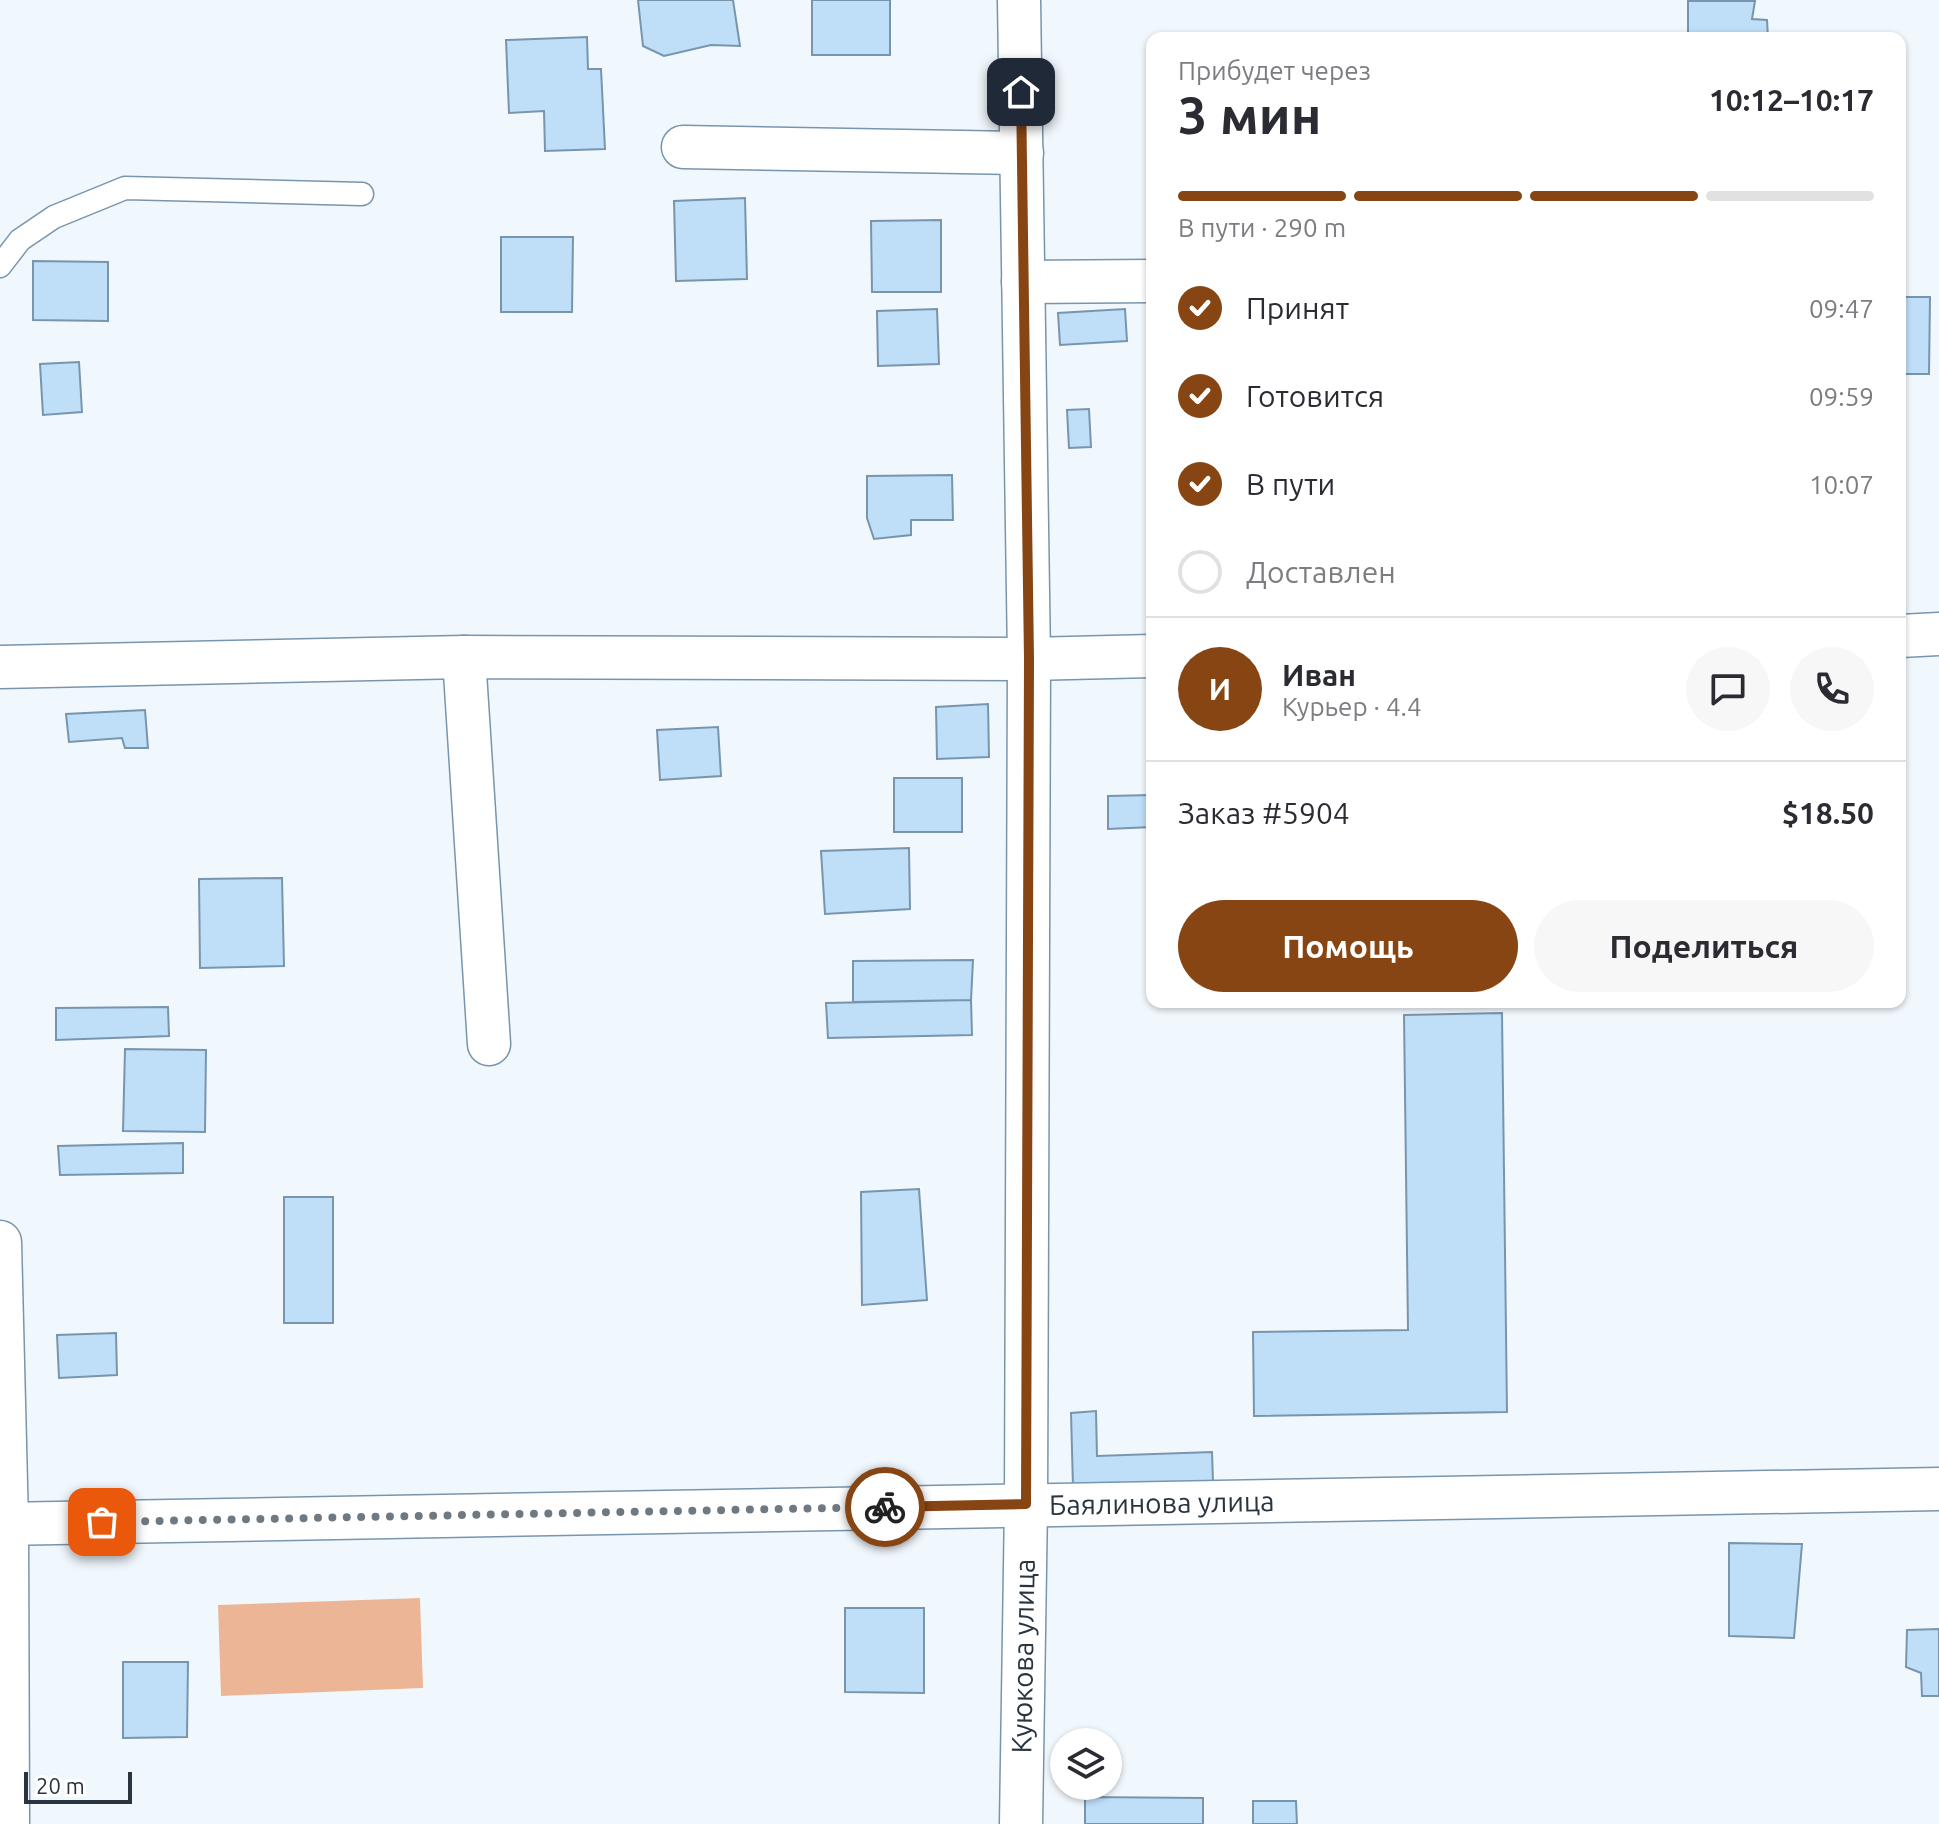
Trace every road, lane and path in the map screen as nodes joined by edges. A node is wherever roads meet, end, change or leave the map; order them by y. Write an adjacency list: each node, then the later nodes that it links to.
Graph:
1 (1019, 0): 3 (street, Куюкова улица)
2 (683, 147): 3 (street)
3 (1022, 153): 7 (street, Куюкова улица)
4 (362, 194): 5 (lane)
5 (0, 266)
6 (1146, 281): 7 (street)
7 (1023, 282): 12 (street, Куюкова улица)
8 (1939, 634): 9 (street)
9 (1906, 636)
10 (1146, 656): 12 (street)
11 (464, 657): 12 (street); 13 (street); 14 (street)
12 (1029, 659): 17 (street, Куюкова улица)
13 (0, 667)
14 (489, 1044)
15 (0, 1242): 18 (street)
16 (1939, 1489): 17 (street, Баялинова улица)
17 (1026, 1504): 18 (street, Баялинова улица); 20 (street, Куюкова улица)
18 (3, 1524): 19 (street)
19 (8, 1824)
20 (1021, 1824)

